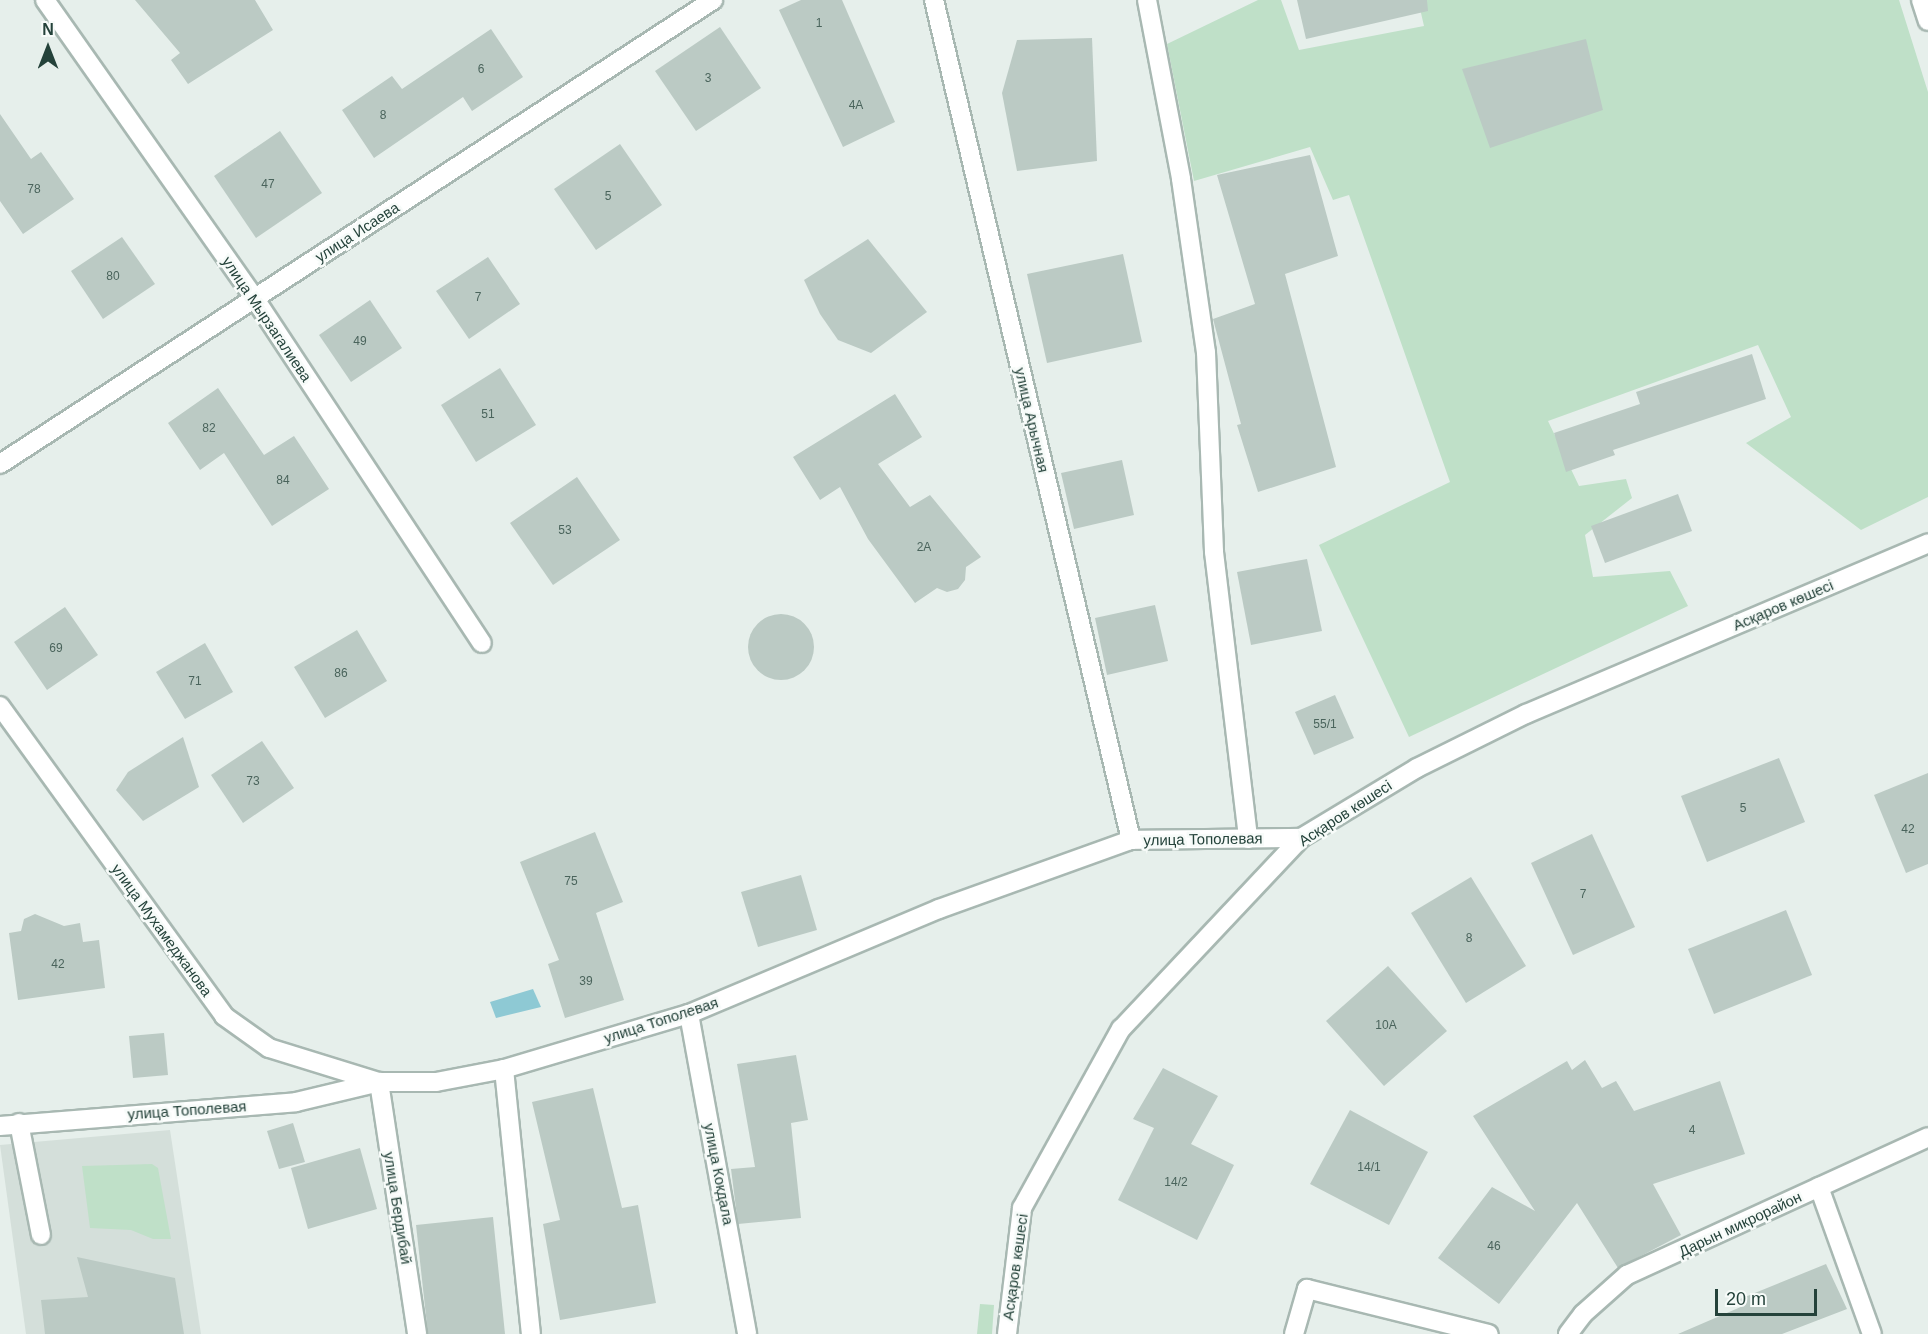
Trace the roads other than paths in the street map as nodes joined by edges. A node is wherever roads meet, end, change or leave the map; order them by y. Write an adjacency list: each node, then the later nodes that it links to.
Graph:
1 (45, 0): 7 (street, улица Мырзагалиева)
2 (713, 0): 7 (street, улица Исаева)
3 (934, 0): 14 (street, улица Арычная)
4 (1147, 0): 13 (street)
5 (1921, 0): 6 (street)
6 (1928, 21)
7 (255, 299): 8 (street, улица Исаева); 10 (street, улица Мырзагалиева)
8 (0, 464)
9 (1928, 543): 12 (street, Асқаров көшесі)
10 (482, 643)
11 (0, 706): 17 (street, улица Мухамеджанова)
12 (1301, 838): 13 (street, улица Тополевая); 26 (street, Асқаров көшесі)
13 (1248, 839): 14 (street, улица Тополевая)
14 (1131, 840): 15 (street, улица Тополевая)
15 (689, 1014): 16 (street, улица Тополевая); 25 (street, улица Кокдала)
16 (504, 1069): 17 (street, улица Тополевая); 24 (street)
17 (379, 1082): 18 (street, улица Тополевая); 23 (street, улица Бердибай)
18 (19, 1123): 19 (street, улица Тополевая); 22 (street)
19 (0, 1126)
20 (1928, 1137): 21 (street, Дарын микрорайон)
21 (1819, 1187): 29 (street, Дарын микрорайон); 30 (street)
22 (41, 1235)
23 (417, 1334)
24 (531, 1334)
25 (747, 1334)
26 (1007, 1334)
27 (1294, 1334): 28 (street)
28 (1489, 1334)
29 (1568, 1334)
30 (1872, 1334)

